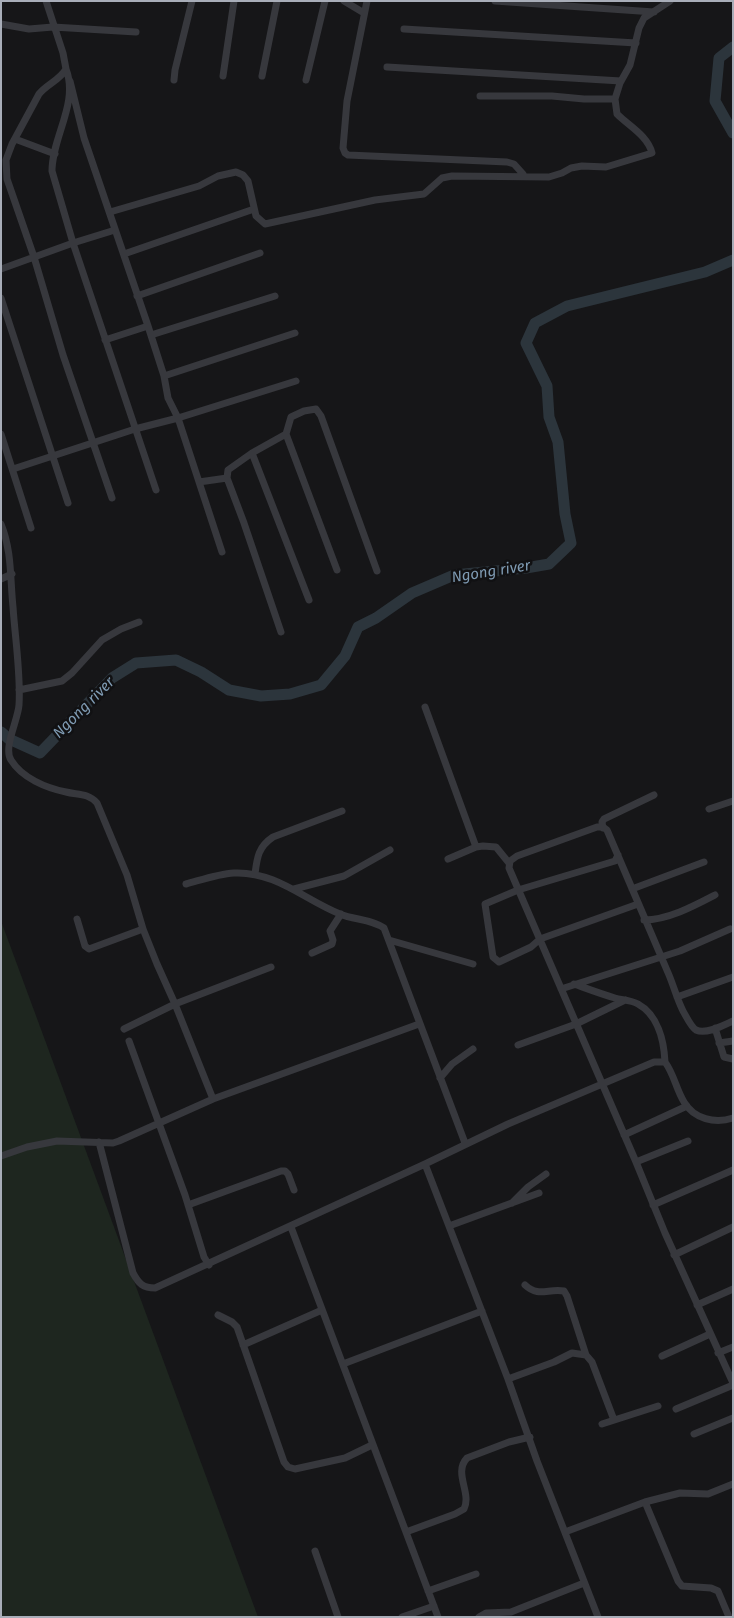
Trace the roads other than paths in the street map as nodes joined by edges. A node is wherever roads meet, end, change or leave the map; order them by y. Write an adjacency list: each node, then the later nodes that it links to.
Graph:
1 (46, 1): 13 (street)
2 (192, 1): 21 (street)
3 (234, 1): 19 (street)
4 (277, 1): 20 (street)
5 (324, 1): 22 (street)
6 (344, 1): 10 (street)
7 (367, 1): 10 (street)
8 (495, 1): 11 (street)
9 (670, 1): 11 (street)
10 (364, 12): 29 (street)
11 (654, 12): 16 (street)
12 (1, 24): 13 (street)
13 (53, 27): 15 (street); 18 (street)
14 (404, 29): 16 (street)
15 (136, 32)
16 (636, 43): 24 (street)
17 (387, 67): 24 (street)
18 (66, 69): 23 (street); 27 (street)
19 (223, 76)
20 (262, 76)
21 (174, 80)
22 (306, 80)
23 (70, 81): 28 (street); 31 (street)
24 (622, 82): 26 (street)
25 (480, 96): 26 (street)
26 (615, 99): 30 (street)
27 (15, 139): 28 (street); 36 (street)
28 (55, 154): 33 (street)
29 (523, 174)
30 (254, 209): 31 (street); 35 (street)
31 (110, 212): 32 (street)
32 (115, 230): 33 (street); 35 (street)
33 (73, 243): 36 (street); 44 (street)
34 (260, 253): 38 (street)
35 (124, 254): 38 (street)
36 (34, 256): 37 (street); 51 (street)
37 (1, 269)
38 (137, 296): 41 (street)
39 (275, 296): 43 (street)
40 (1, 298): 53 (street)
41 (148, 326): 43 (street); 44 (street)
42 (295, 333): 45 (street)
43 (151, 335): 45 (street)
44 (105, 340): 48 (street)
45 (164, 376): 47 (street)
46 (296, 381): 47 (street)
47 (178, 418): 48 (street); 56 (street)
48 (135, 429): 51 (street); 57 (street)
49 (1, 434): 54 (street)
50 (286, 434): 52 (street); 64 (street); 65 (street)
51 (92, 442): 53 (street); 58 (street)
52 (252, 453): 55 (street); 68 (street)
53 (54, 456): 54 (street); 59 (street)
54 (13, 469): 61 (street)
55 (227, 478): 56 (street); 70 (street)
56 (200, 482): 63 (street)
57 (156, 490)
58 (112, 498)
59 (68, 503)
60 (1, 524): 62 (street)
61 (31, 528)
62 (4, 537): 66 (street)
63 (222, 552)
64 (337, 570)
65 (377, 571)
66 (12, 574): 67 (street); 71 (street)
67 (1, 579)
68 (310, 600)
69 (139, 622): 71 (street)
70 (281, 632)
71 (19, 690): 94 (street)
72 (425, 707): 78 (street)
73 (654, 795): 77 (street)
74 (733, 801): 75 (street)
75 (709, 809)
76 (342, 811): 84 (street)
77 (604, 828): 80 (street); 83 (street)
78 (476, 847): 81 (street); 83 (street)
79 (390, 850): 86 (street)
80 (618, 855): 87 (street); 88 (street)
81 (448, 859)
82 (704, 862): 87 (street)
83 (509, 863): 88 (street)
84 (255, 874): 85 (street); 86 (street)
85 (186, 884)
86 (294, 889): 91 (street)
87 (632, 889): 90 (street)
88 (518, 890): 96 (street); 96 (street)
89 (715, 895): 93 (street)
90 (638, 904): 93 (street); 96 (street)
91 (341, 914): 97 (street); 98 (street)
92 (77, 919): 94 (street)
93 (644, 920): 99 (street)
94 (143, 929): 107 (street)
95 (730, 929): 99 (street)
96 (540, 939): 104 (street)
97 (389, 940): 100 (street); 109 (street)
98 (312, 953)
99 (661, 956): 103 (street); 105 (street)
100 (473, 964)
101 (271, 967): 107 (street)
102 (733, 977): 105 (street)
103 (574, 984): 104 (street); 106 (street)
104 (561, 989): 110 (street)
105 (677, 997): 111 (street)
106 (625, 1000): 110 (street); 119 (street)
107 (175, 1004): 112 (street); 122 (street)
108 (733, 1021): 111 (street)
109 (419, 1024): 120 (street); 122 (street)
110 (576, 1024): 116 (street); 121 (street)
111 (715, 1028): 115 (street)
112 (124, 1029)
113 (129, 1041): 125 (street)
114 (733, 1041): 115 (street)
115 (719, 1044): 118 (street)
116 (518, 1045)
117 (473, 1049): 120 (street)
118 (733, 1059)
119 (665, 1062): 121 (street); 123 (street)
120 (440, 1078): 129 (street)
121 (602, 1085): 126 (street); 129 (street)
122 (213, 1099): 125 (street)
123 (687, 1106): 124 (street); 126 (street)
124 (733, 1118)
125 (160, 1123): 128 (street); 138 (street)
126 (624, 1135): 131 (street)
127 (688, 1141): 131 (street)
128 (99, 1142): 130 (street); 144 (street)
129 (466, 1143): 132 (street)
130 (1, 1156)
131 (636, 1162): 139 (street)
132 (425, 1164): 140 (street); 141 (street)
133 (733, 1170): 139 (street)
134 (546, 1174): 137 (street)
135 (294, 1190): 138 (street)
136 (539, 1193): 137 (street)
137 (512, 1203): 141 (street)
138 (188, 1205): 144 (street)
139 (653, 1205): 143 (street)
140 (291, 1226): 144 (street); 148 (street)
141 (448, 1226): 149 (street)
142 (733, 1227): 143 (street)
143 (674, 1255): 147 (street)
144 (209, 1265)
145 (525, 1285): 155 (street)
146 (733, 1289): 147 (street)
147 (697, 1305): 151 (street)
148 (322, 1310): 152 (street); 157 (street)
149 (482, 1311): 157 (street); 158 (street)
150 (218, 1315): 152 (street)
151 (710, 1334): 154 (street); 156 (street)
152 (243, 1345): 167 (street)
153 (733, 1347): 154 (street)
154 (718, 1353): 159 (street)
155 (586, 1355): 158 (street); 163 (street)
156 (662, 1356)
157 (343, 1364): 167 (street)
158 (508, 1379): 166 (street)
159 (733, 1384): 161 (street)
160 (658, 1406): 163 (street)
161 (676, 1409)
162 (733, 1418): 165 (street)
163 (614, 1420): 164 (street)
164 (602, 1424)
165 (694, 1434)
166 (530, 1437): 170 (street); 171 (street)
167 (372, 1445): 170 (street)
168 (733, 1484): 169 (street)
169 (645, 1502): 171 (street); 183 (street)
170 (406, 1532): 175 (street)
171 (564, 1532): 174 (street)
172 (315, 1552): 178 (street)
173 (476, 1574): 175 (street)
174 (584, 1583): 177 (street); 182 (street)
175 (428, 1591): 176 (street)
176 (434, 1606): 179 (street); 180 (street)
177 (517, 1613): 181 (street)
178 (338, 1617)
179 (402, 1617)
180 (438, 1617)
181 (479, 1617)
182 (598, 1617)
183 (729, 1617)

